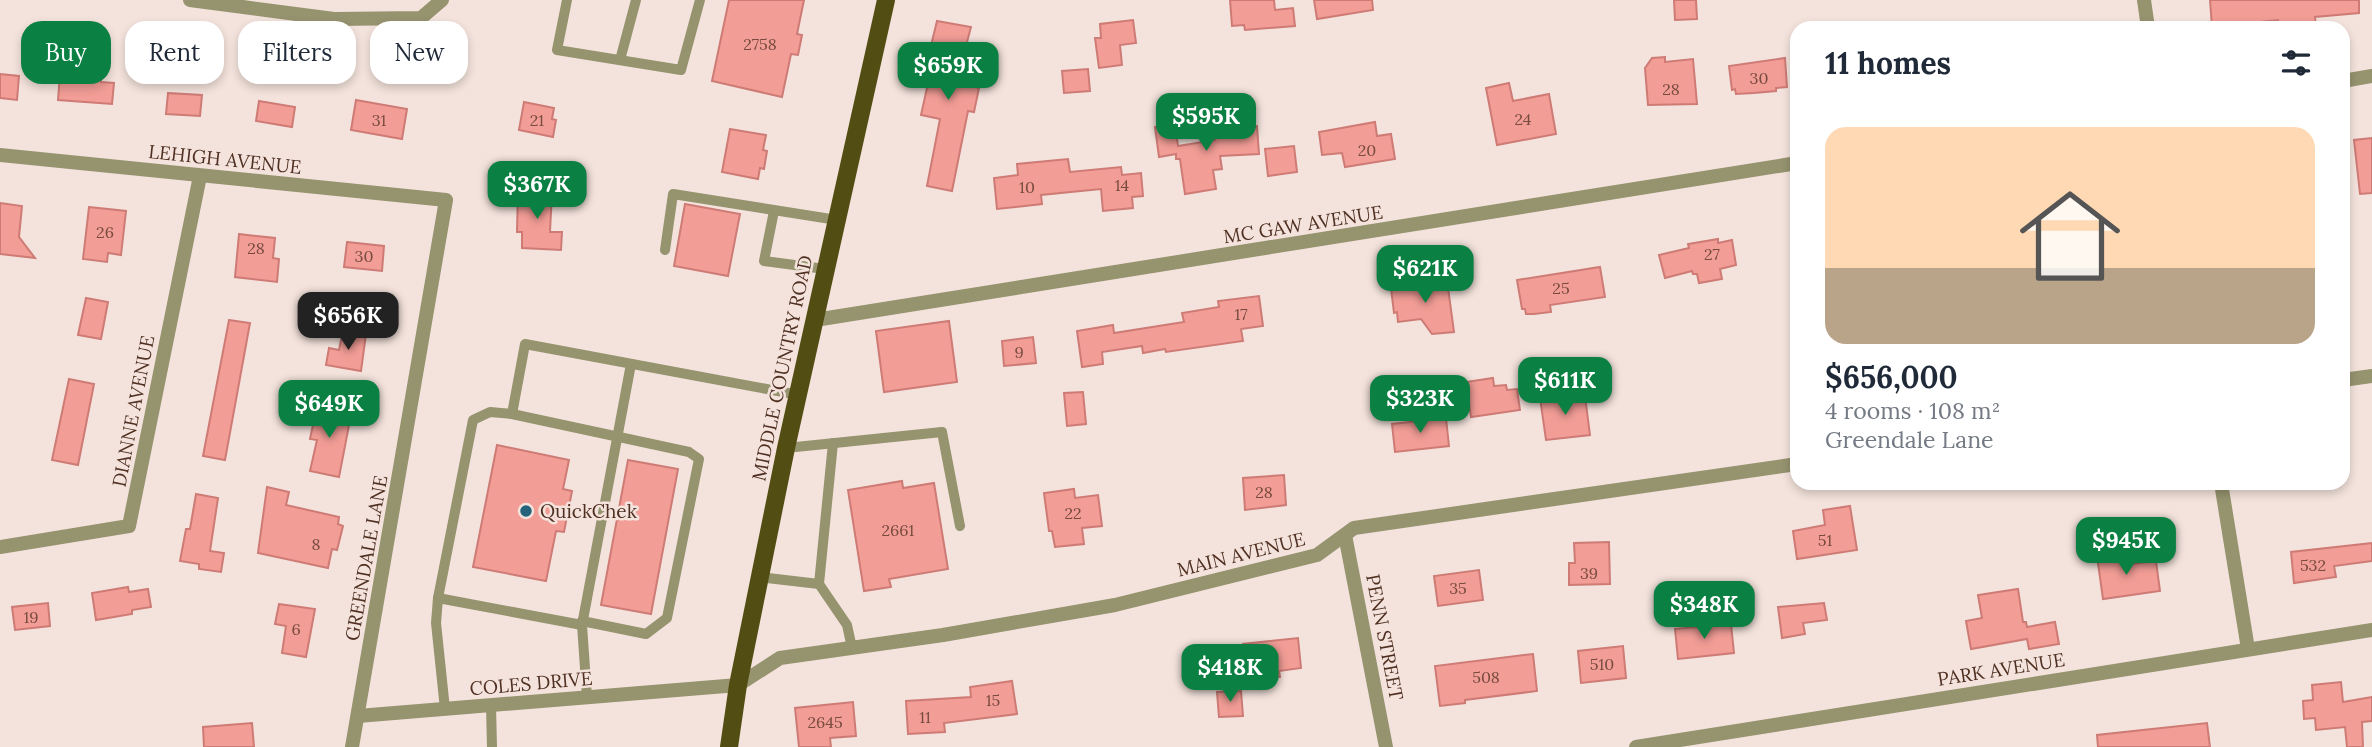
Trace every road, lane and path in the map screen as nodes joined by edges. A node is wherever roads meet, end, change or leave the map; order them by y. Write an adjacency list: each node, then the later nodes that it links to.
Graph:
1 (190, 0): 2 (street)
2 (442, 0)
3 (567, 0): 9 (lane)
4 (636, 0): 9 (lane)
5 (700, 0): 9 (lane)
6 (886, 0): 17 (main road, MIDDLE COUNTRY ROAD)
7 (2144, 0): 8 (street)
8 (2147, 21)
9 (620, 60)
10 (2372, 76): 11 (street)
11 (2350, 80)
12 (0, 155): 14 (street, LEHIGH AVENUE)
13 (1790, 164): 20 (street, MC GAW AVENUE)
14 (200, 176): 15 (street, LEHIGH AVENUE); 33 (street, DIANNE AVENUE)
15 (446, 200): 45 (street, GREENDALE LANE)
16 (774, 211): 17 (lane); 18 (lane); 19 (lane)
17 (837, 220): 19 (main road, MIDDLE COUNTRY ROAD)
18 (665, 250)
19 (825, 269): 20 (main road, MIDDLE COUNTRY ROAD)
20 (815, 320): 24 (main road, MIDDLE COUNTRY ROAD)
21 (631, 364): 24 (lane); 25 (lane); 26 (lane)
22 (2372, 376): 23 (street)
23 (2350, 379)
24 (799, 395): 28 (main road, MIDDLE COUNTRY ROAD)
25 (512, 414): 26 (lane); 36 (lane)
26 (618, 435): 37 (lane); 37 (lane)
27 (833, 443): 28 (lane); 31 (lane); 35 (lane)
28 (786, 448): 34 (main road, MIDDLE COUNTRY ROAD)
29 (1790, 465): 32 (street, MAIN AVENUE)
30 (2222, 490): 40 (street)
31 (960, 526)
32 (1345, 535): 39 (street, MAIN AVENUE); 49 (street, PENN STREET)
33 (0, 547)
34 (760, 578): 35 (lane); 41 (main road, MIDDLE COUNTRY ROAD)
35 (819, 584): 39 (lane)
36 (438, 598): 37 (lane); 44 (lane)
37 (582, 623): 42 (lane)
38 (2372, 630): 40 (street, PARK AVENUE)
39 (852, 648): 41 (street, MAIN AVENUE)
40 (2248, 649): 50 (street, PARK AVENUE)
41 (738, 685): 42 (street, COLES DRIVE); 48 (main road, MIDDLE COUNTRY ROAD)
42 (587, 697): 43 (street, COLES DRIVE)
43 (491, 705): 44 (street, COLES DRIVE); 47 (lane)
44 (445, 709): 45 (street, COLES DRIVE)
45 (358, 716): 46 (street)
46 (352, 747)
47 (492, 747)
48 (729, 747)
49 (1386, 747)
50 (1636, 747)

